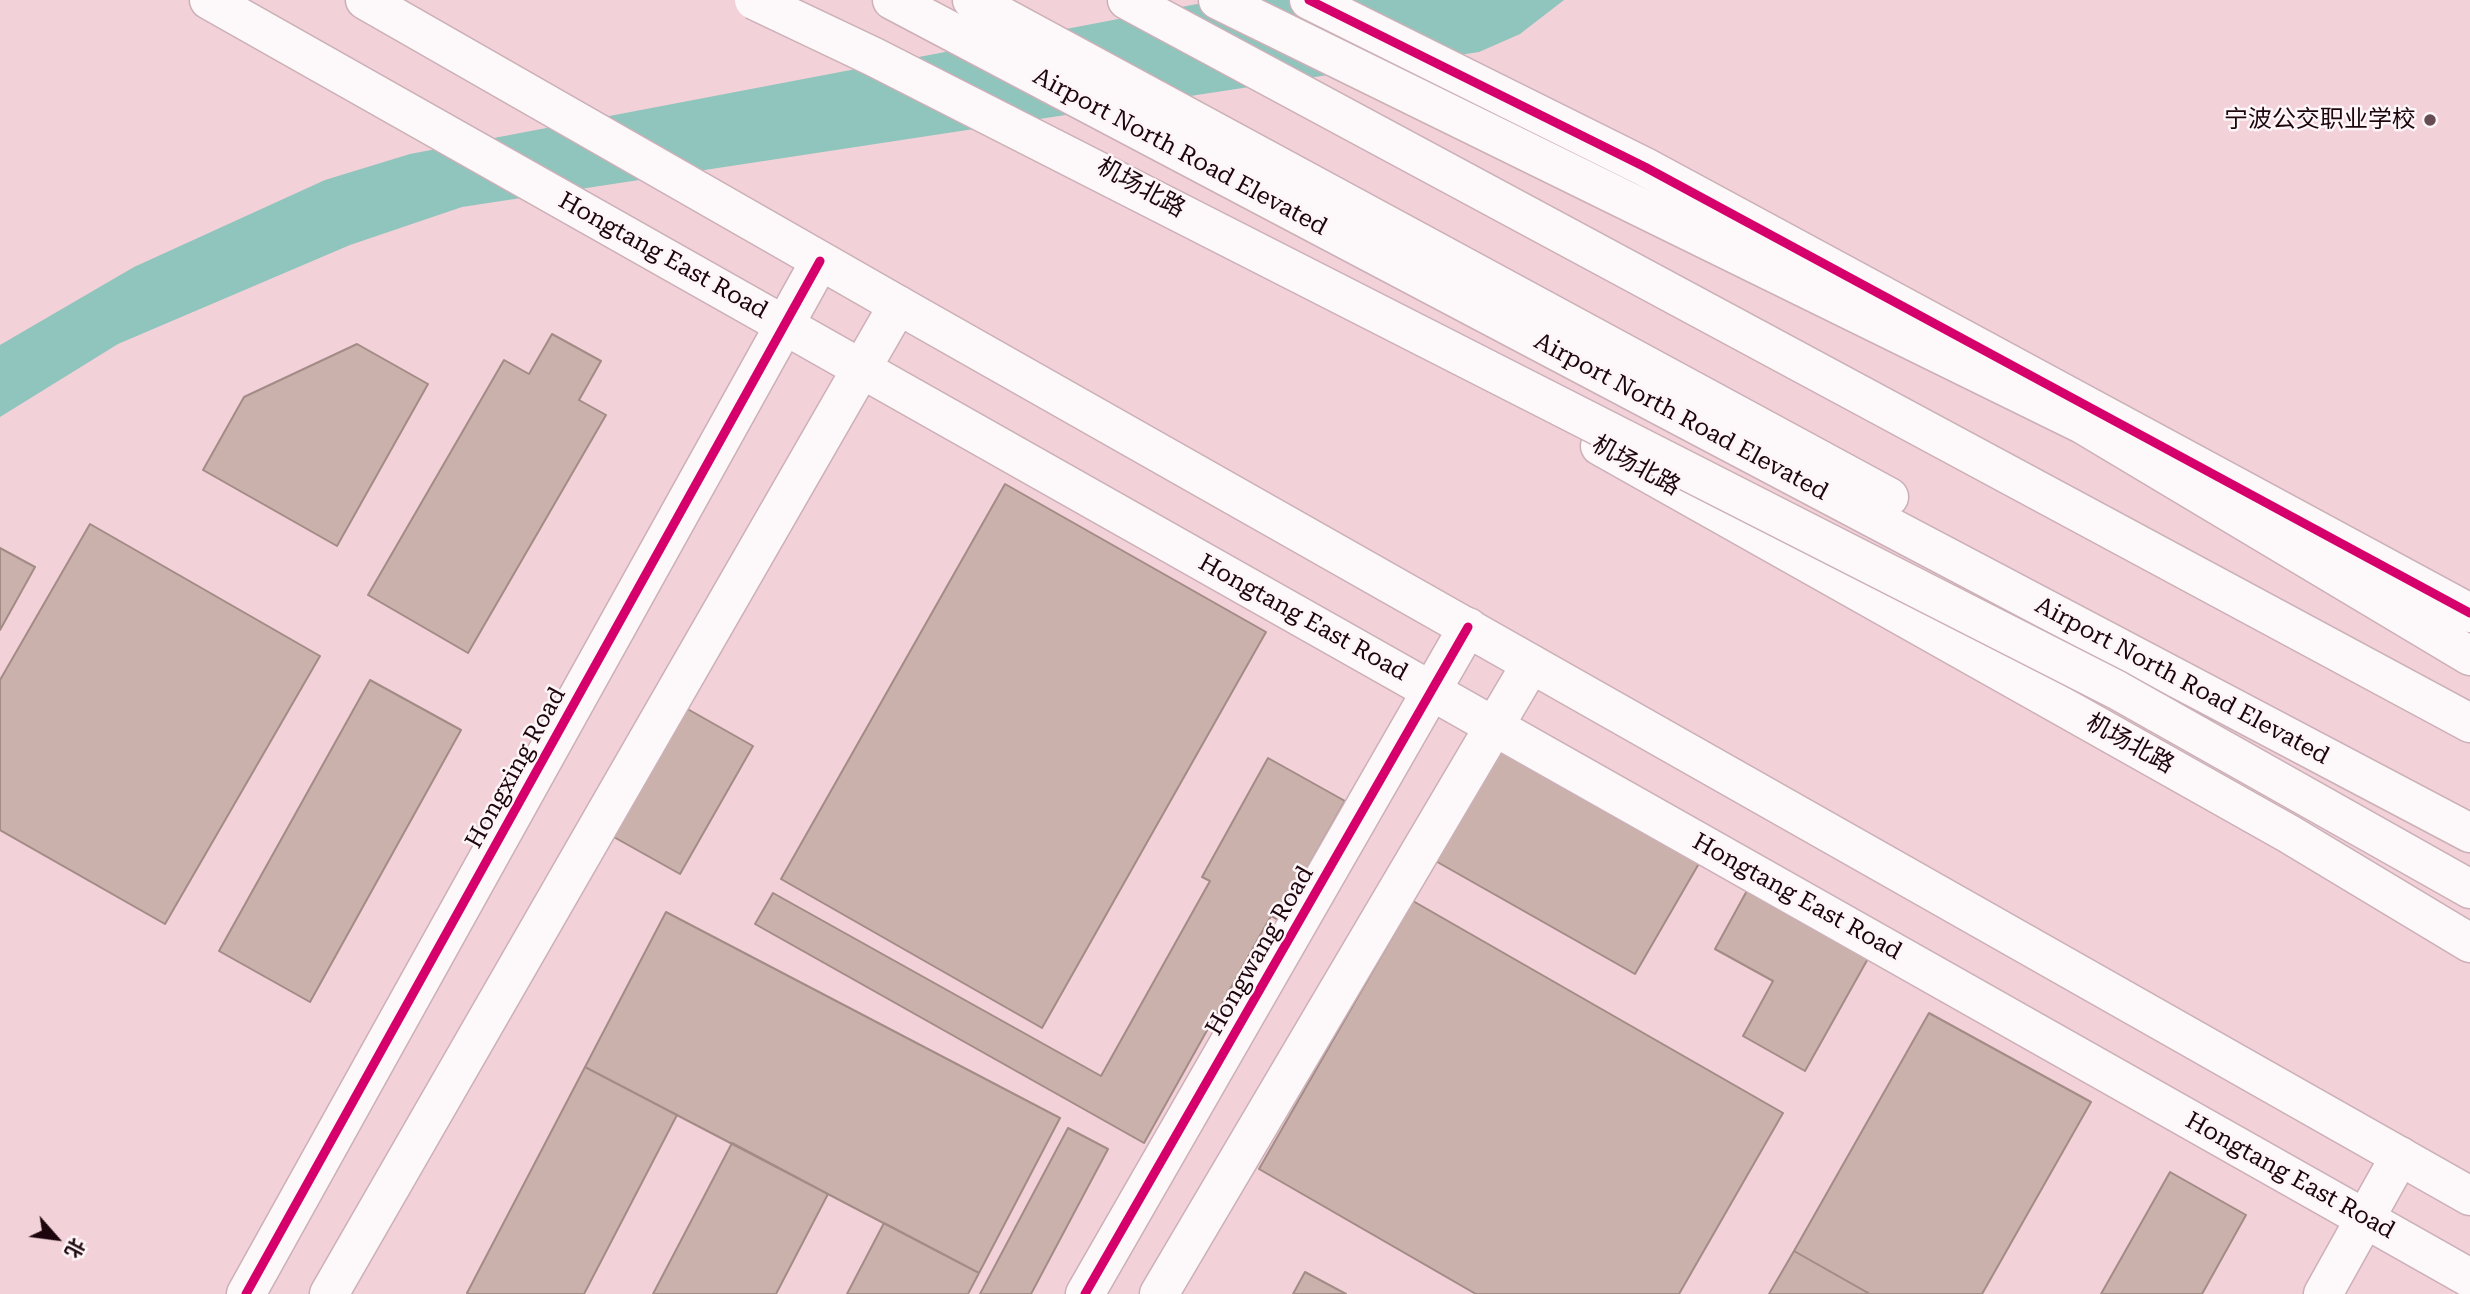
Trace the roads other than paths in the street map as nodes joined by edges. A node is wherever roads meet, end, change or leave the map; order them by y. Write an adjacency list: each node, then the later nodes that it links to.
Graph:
1 (209, 0): 12 (main road, Hongtang East Road)
2 (365, 0): 10 (main road)
3 (754, 0): 23 (main road, bridge)
4 (795, 0): 24 (main road, 机场北路)
5 (892, 0): 22 (main road, Airport North Road Elevated)
6 (972, 0): 21 (main road, Airport North Road Elevated)
7 (1126, 0): 19 (main road)
8 (1218, 0): 16 (main road)
9 (1309, 0): 14 (main road)
10 (820, 261): 11 (main road); 12 (main road, Hongxing Road)
11 (898, 305): 13 (main road); 15 (main road)
12 (785, 325): 13 (main road, Hongtang East Road); 29 (main road, Hongxing Road)
13 (861, 368): 18 (main road, Hongtang East Road); 30 (main road)
14 (2470, 613)
15 (1468, 627): 17 (main road); 18 (main road, Hongwang Road)
16 (2470, 656)
17 (1531, 664): 20 (main road); 25 (main road)
18 (1432, 691): 20 (main road, Hongtang East Road); 31 (main road, Hongwang Road)
19 (2470, 723)
20 (1494, 726): 27 (main road, Hongtang East Road); 32 (main road)
21 (2470, 811)
22 (2470, 833)
23 (2470, 889)
24 (2470, 943)
25 (2400, 1156): 26 (main road); 27 (main road)
26 (2470, 1196)
27 (2365, 1218): 28 (main road, Hongtang East Road); 33 (main road)
28 (2470, 1278)
29 (246, 1294)
30 (329, 1294)
31 (1085, 1294)
32 (1159, 1294)
33 (2323, 1294)

